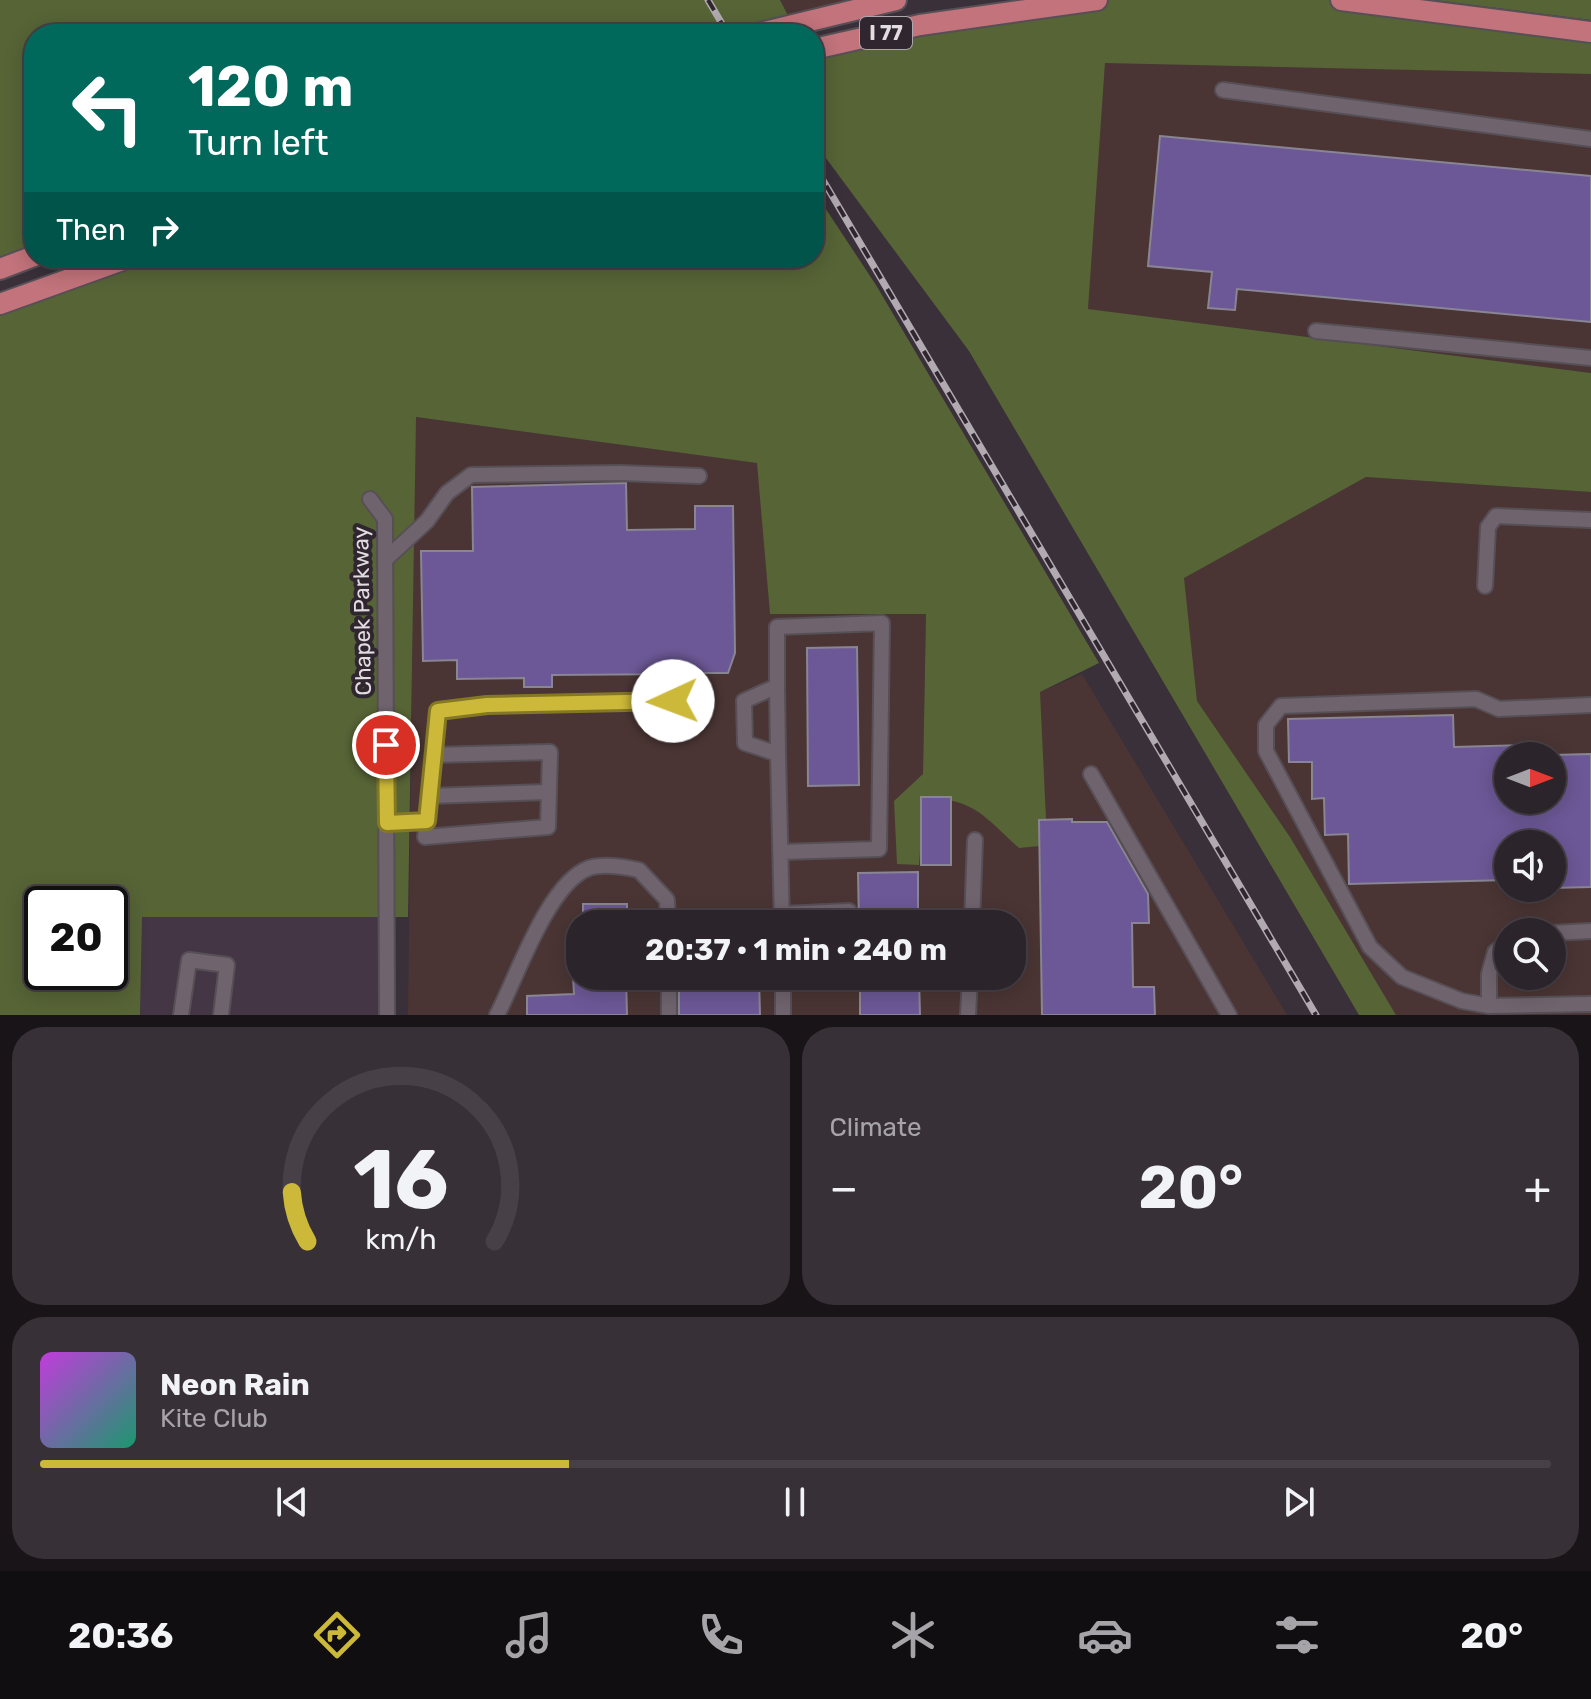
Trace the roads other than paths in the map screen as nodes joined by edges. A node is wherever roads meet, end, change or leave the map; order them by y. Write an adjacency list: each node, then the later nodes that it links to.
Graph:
1 (896, 0): 4 (highway, I 77)
2 (1097, 0): 6 (highway, I 77)
3 (1341, 0): 5 (highway)
4 (797, 24)
5 (1591, 32)
6 (824, 47)
7 (1223, 90): 8 (street)
8 (1591, 139)
9 (24, 260): 11 (highway)
10 (100, 268): 12 (highway)
11 (0, 269)
12 (0, 304)
13 (1316, 331): 14 (street)
14 (1591, 358)
15 (699, 476): 18 (street)
16 (370, 499): 18 (street, Chapek Parkway)
17 (1591, 520): 19 (street)
18 (385, 560): 29 (street, Chapek Parkway)
19 (1485, 586)
20 (694, 677): 24 (street)
21 (777, 686): 23 (street); 23 (street); 31 (street)
22 (1591, 705): 42 (street)
23 (778, 754): 31 (street)
24 (433, 755): 26 (street); 27 (street)
25 (1091, 774): 50 (street)
26 (548, 792): 27 (street); 28 (street)
27 (430, 796): 28 (street)
28 (427, 821): 29 (street)
29 (387, 823): 45 (street, Chapek Parkway)
30 (975, 840): 34 (street)
31 (781, 852): 33 (street)
32 (667, 910): 46 (street)
33 (782, 910)
34 (972, 910)
35 (1591, 931): 36 (street)
36 (1566, 932)
37 (1494, 956): 42 (street)
38 (669, 990): 47 (street)
39 (783, 990): 48 (street)
40 (969, 990): 49 (street)
41 (1591, 1004): 42 (street)
42 (1489, 1006)
43 (181, 1015): 44 (street)
44 (221, 1015)
45 (387, 1015)
46 (497, 1015)
47 (669, 1015)
48 (783, 1015)
49 (968, 1015)
50 (1229, 1015)

